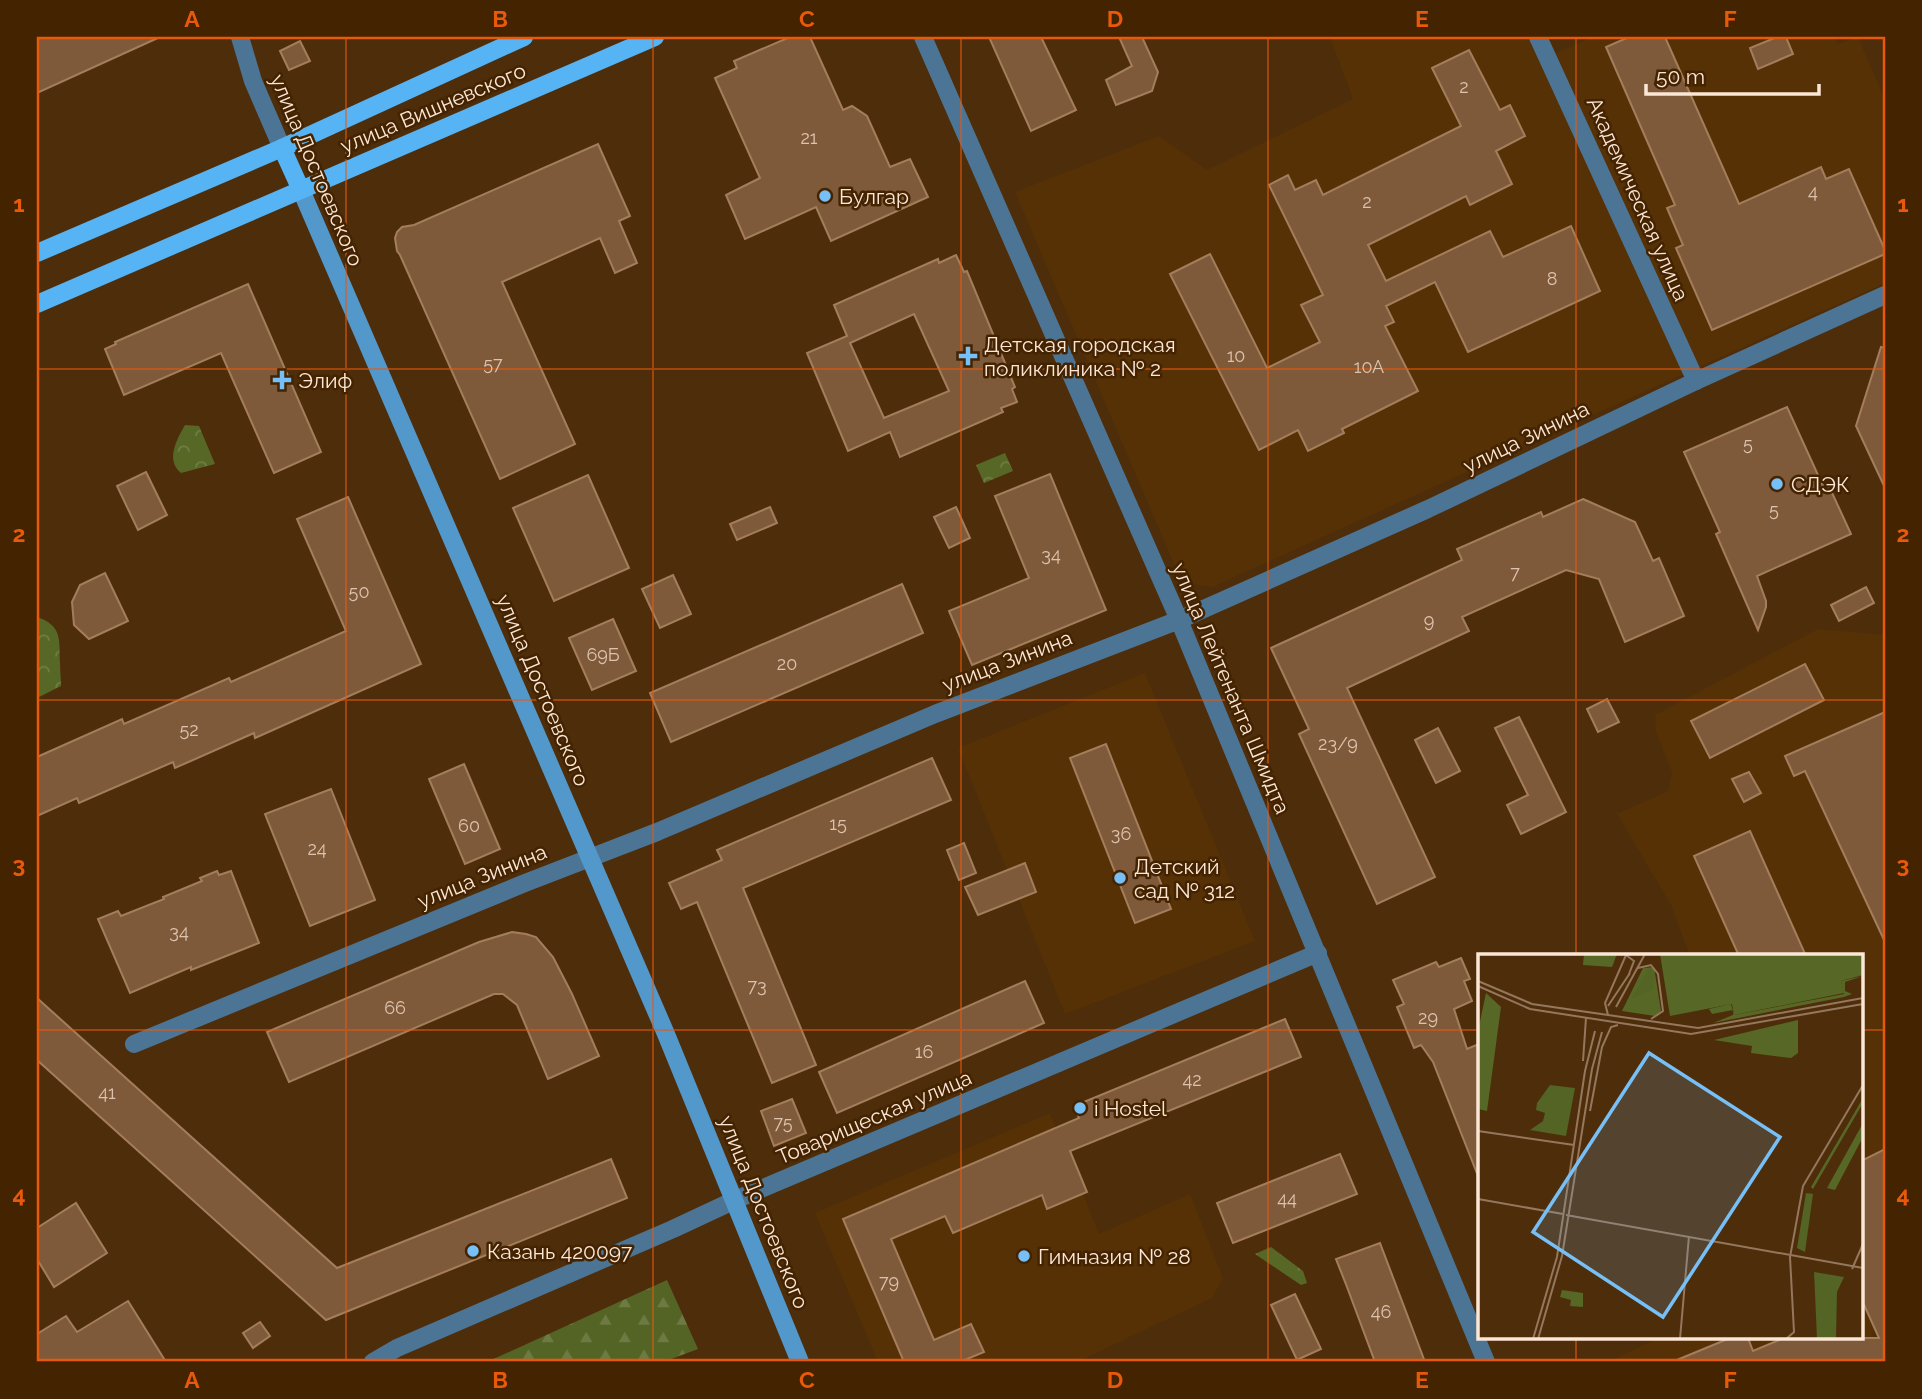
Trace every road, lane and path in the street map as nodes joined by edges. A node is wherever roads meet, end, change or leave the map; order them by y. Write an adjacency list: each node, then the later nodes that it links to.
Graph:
1 (240, 37): 6 (street, улица Достоевского)
2 (524, 37): 6 (main road, улица Вишневского)
3 (655, 37): 7 (main road, улица Вишневского)
4 (923, 37): 12 (street, улица Лейтенанта Шмидта)
5 (1538, 37): 11 (street, Академическая улица)
6 (282, 148): 7 (main road, улица Достоевского); 8 (main road, улица Вишневского)
7 (301, 190): 10 (main road, улица Вишневского); 13 (main road, улица Достоевского)
8 (37, 253)
9 (1885, 295): 11 (street, улица Зинина)
10 (37, 304)
11 (1696, 381): 12 (street, улица Зинина)
12 (1179, 620): 13 (street, улица Зинина); 14 (street, улица Лейтенанта Шмидта)
13 (590, 857): 15 (street, улица Зинина); 16 (main road, улица Достоевского)
14 (1318, 953): 16 (street, Товарищеская улица); 19 (street, улица Лейтенанта Шмидта)
15 (134, 1044)
16 (735, 1200): 17 (street, Товарищеская улица); 18 (main road, улица Достоевского)
17 (373, 1362)
18 (800, 1362)
19 (1486, 1362)

